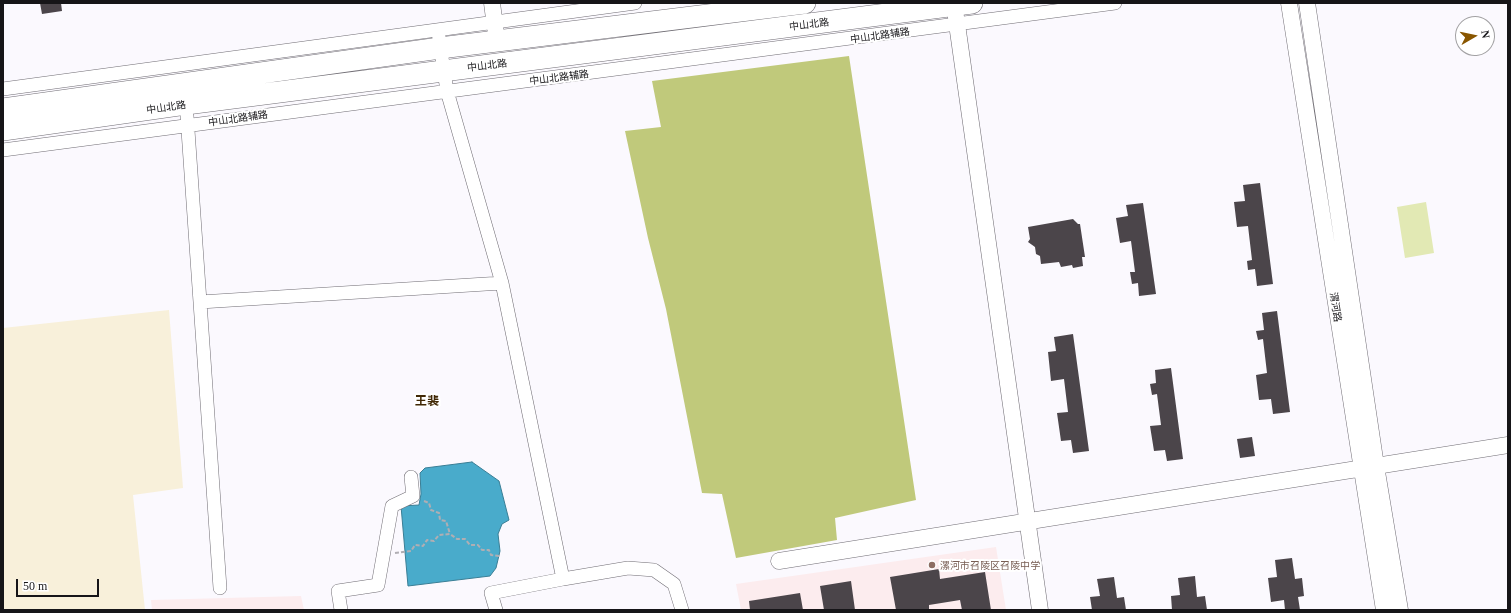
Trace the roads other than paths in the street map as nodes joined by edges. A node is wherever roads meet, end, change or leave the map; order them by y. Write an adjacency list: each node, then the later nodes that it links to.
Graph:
1 (492, 3): 8 (street)
2 (635, 3): 8 (street)
3 (805, 3): 8 (main road, 中山北路)
4 (1115, 3): 7 (street)
5 (1289, 3): 18 (street, 渭河路)
6 (1307, 3): 17 (street, 渭河路)
7 (959, 9): 10 (main road, 中山北路); 24 (street)
8 (496, 32): 9 (main road, 中山北路)
9 (439, 39): 10 (street); 11 (street); 13 (main road, 中山北路)
10 (446, 81): 12 (main road, 中山北路); 14 (street, 中山北路辅路); 19 (street)
11 (3, 89)
12 (186, 104): 14 (street); 15 (main road, 中山北路)
13 (3, 109)
14 (187, 125): 16 (street, 中山北路辅路); 20 (street)
15 (3, 130)
16 (3, 150)
17 (1334, 187): 18 (street); 22 (street, 渭河路)
18 (1318, 190): 22 (street, 渭河路)
19 (502, 283): 20 (street); 26 (street)
20 (200, 302): 27 (street)
21 (1508, 446): 22 (street)
22 (1369, 468): 24 (street); 32 (street, 渭河路); 33 (street, 渭河路)
23 (411, 477): 28 (street)
24 (1029, 522): 25 (street); 31 (street)
25 (779, 561)
26 (563, 578): 29 (street); 30 (street)
27 (220, 588)
28 (341, 610)
29 (496, 610)
30 (682, 610)
31 (1040, 610)
32 (1384, 610)
33 (1400, 610)

